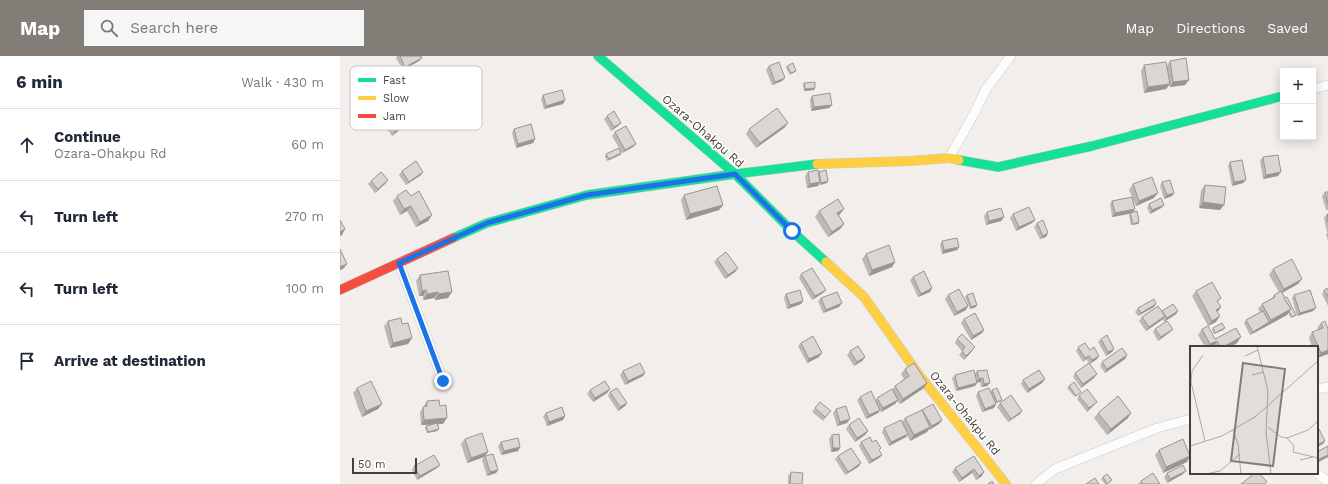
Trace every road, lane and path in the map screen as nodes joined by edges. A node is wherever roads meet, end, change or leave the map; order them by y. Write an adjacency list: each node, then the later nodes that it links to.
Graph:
1 (598, 56): 7 (street, Ozara-Ohakpu Rd)
2 (1011, 56): 6 (street)
3 (1328, 85): 4 (street)
4 (1316, 88)
5 (1280, 97): 6 (street)
6 (949, 158): 7 (street)
7 (735, 174): 8 (street); 16 (street, Ozara-Ohakpu Rd)
8 (399, 263): 9 (street); 10 (street)
9 (340, 290)
10 (443, 381)
11 (1328, 388): 12 (street)
12 (1318, 389)
13 (1190, 419): 17 (street)
14 (1318, 474): 15 (street)
15 (1328, 482)
16 (1006, 484)
17 (1036, 484)

